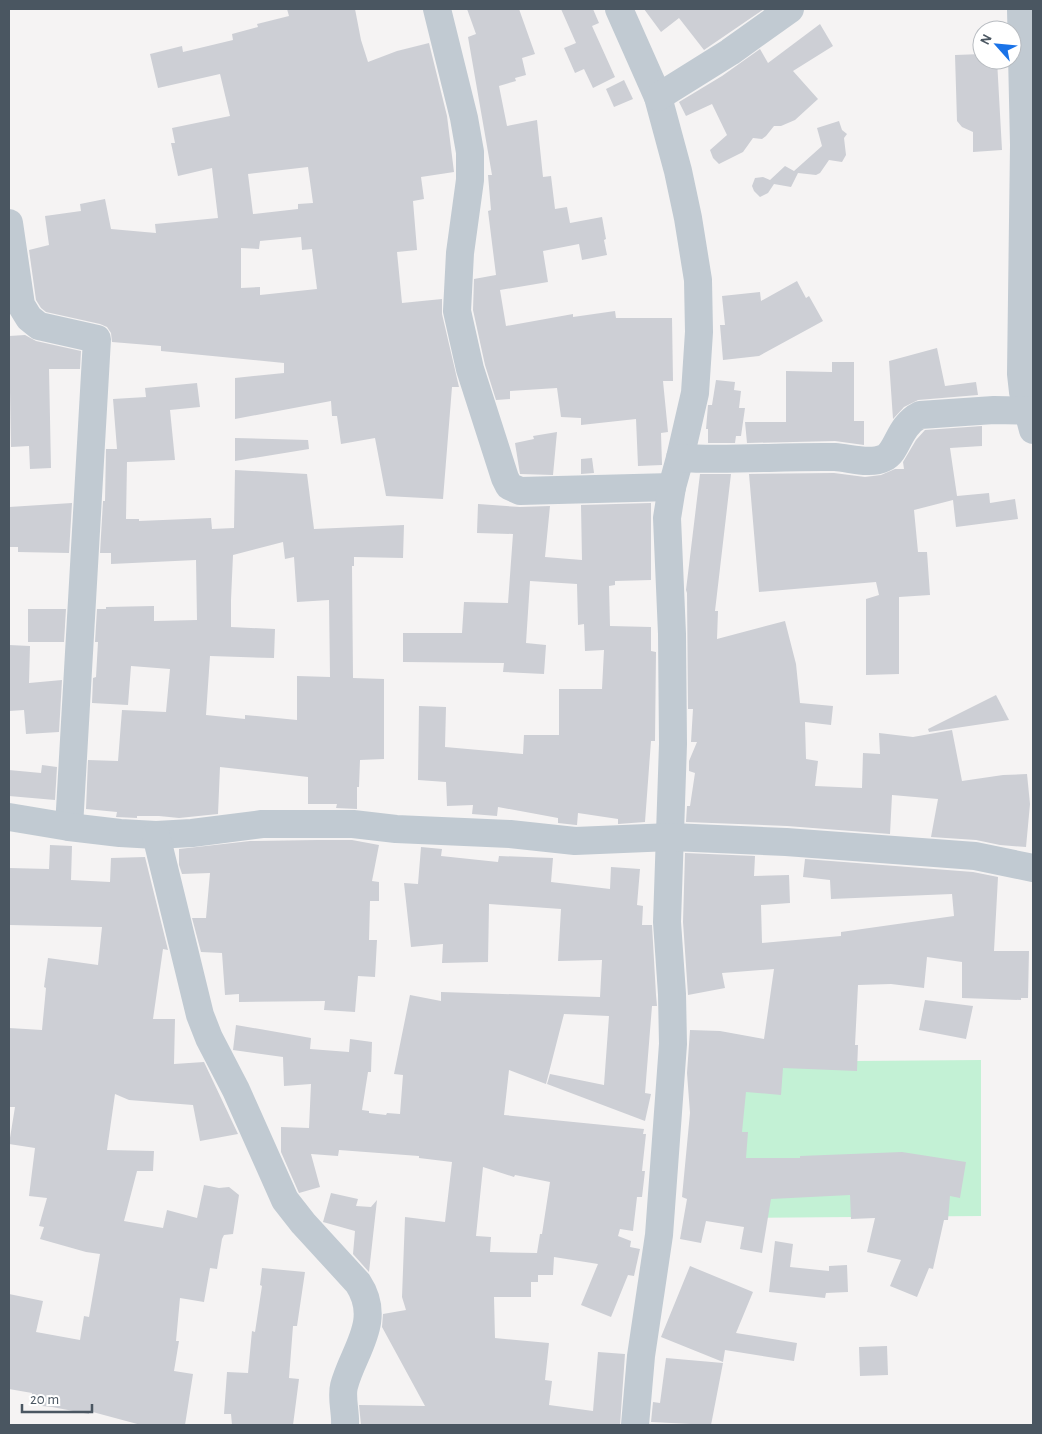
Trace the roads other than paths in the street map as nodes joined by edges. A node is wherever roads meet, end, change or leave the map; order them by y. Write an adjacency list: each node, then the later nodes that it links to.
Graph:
1 (437, 9): 9 (street)
2 (619, 9): 5 (street)
3 (790, 9): 5 (street)
4 (1021, 9): 7 (street)
5 (658, 97): 8 (street)
6 (9, 223): 11 (street)
7 (1031, 417): 8 (street)
8 (680, 458): 9 (street)
9 (672, 487): 13 (street)
10 (9, 817): 11 (street)
11 (69, 827): 12 (street)
12 (156, 835): 13 (street); 15 (street)
13 (671, 836): 14 (street); 16 (street)
14 (1033, 868)
15 (345, 1425)
16 (636, 1425)

